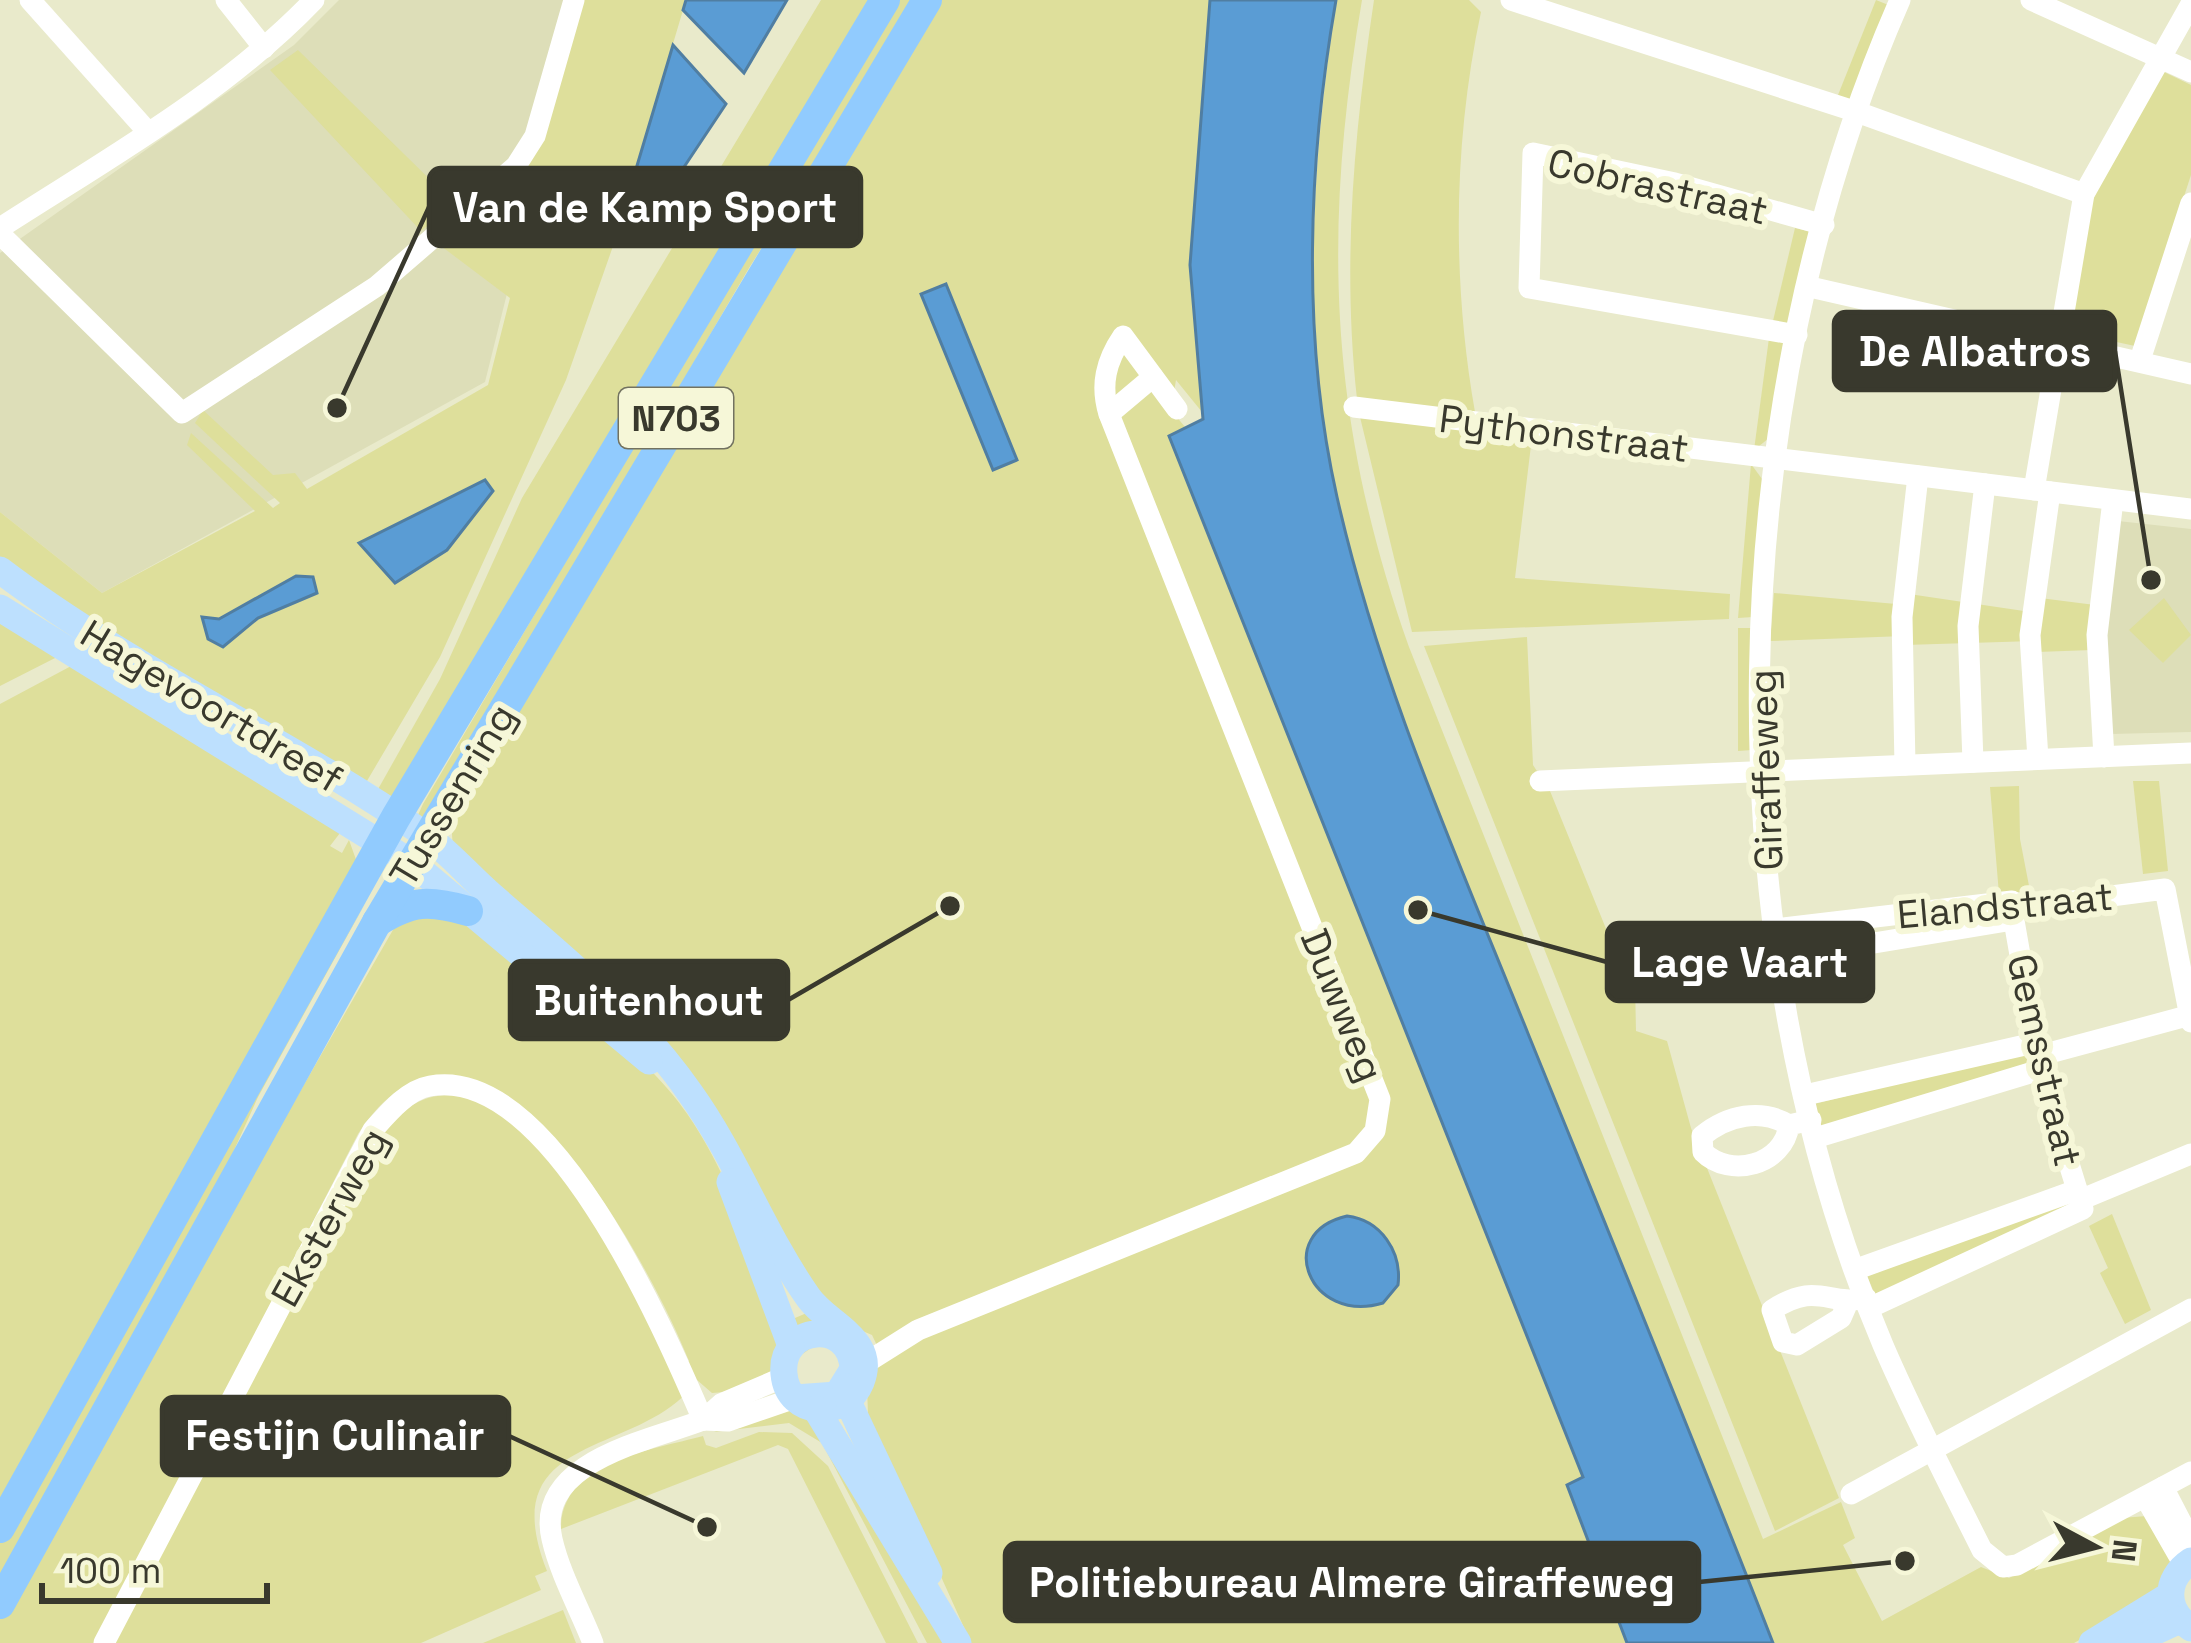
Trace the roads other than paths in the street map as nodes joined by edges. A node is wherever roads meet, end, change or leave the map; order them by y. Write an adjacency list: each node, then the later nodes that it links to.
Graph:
1 (30, 0): 15 (street)
2 (226, 0): 11 (street)
3 (314, 0): 11 (street)
4 (574, 0): 20 (street)
5 (885, 0): 45 (highway, Tussenring / N703)
6 (927, 0): 46 (highway, Tussenring / N703)
7 (1511, 0): 14 (street)
8 (2031, 0): 12 (street)
9 (1897, 1): 14 (street, Giraffeweg)
10 (2191, 4): 12 (street)
11 (264, 48): 15 (street)
12 (2162, 58): 13 (street); 16 (street)
13 (2191, 72)
14 (1857, 112): 16 (street); 18 (street, Giraffeweg)
15 (148, 133): 20 (street)
16 (2084, 194): 23 (street)
17 (2191, 203): 19 (street)
18 (1825, 225): 21 (street, Giraffeweg); 22 (street, Cobrastraat)
19 (2187, 227): 24 (street)
20 (0, 231)
21 (1810, 287): 22 (street, Giraffeweg); 23 (street)
22 (1797, 335): 30 (street, Giraffeweg)
23 (2060, 345): 24 (street); 33 (street)
24 (2140, 360): 25 (street)
25 (2191, 374)
26 (1154, 377): 28 (street, Duwweg); 29 (street); 29 (street, Duwweg)
27 (1354, 407): 30 (street, Pythonstraat)
28 (1177, 409)
29 (1109, 414): 63 (street, Duwweg)
30 (1775, 460): 31 (street, Pythonstraat); 43 (street, Giraffeweg)
31 (1918, 476): 32 (street, Pythonstraat); 42 (street)
32 (1985, 484): 33 (street, Pythonstraat); 41 (street)
33 (2042, 491): 34 (street, Pythonstraat); 40 (street)
34 (2114, 500): 35 (street, Pythonstraat); 39 (street)
35 (2191, 509)
36 (0, 570): 45 (main road, Hagevoortdreef)
37 (0, 608): 45 (main road, Hagevoortdreef)
38 (2191, 753): 39 (street)
39 (2104, 757): 40 (street)
40 (2038, 759): 41 (street)
41 (1973, 762): 42 (street)
42 (1905, 765): 43 (street)
43 (1760, 771): 44 (street); 50 (street, Giraffeweg)
44 (1540, 781)
45 (389, 830): 46 (main road, Hagevoortdreef); 70 (highway, Tussenring / N703)
46 (420, 850): 47 (main road); 49 (highway, Tussenring / N703); 53 (main road)
47 (468, 911): 49 (highway); 53 (main road)
48 (2013, 915): 50 (street, Elandstraat); 51 (street, Elandstraat); 52 (street, Gemsstraat)
49 (377, 922): 72 (highway, Tussenring / N703)
50 (1773, 943): 50 (street); 54 (street, Giraffeweg)
51 (2190, 1018): 52 (street)
52 (2038, 1056): 54 (street); 56 (street); 58 (street, Gemsstraat)
53 (684, 1094): 55 (main road)
54 (1805, 1095): 56 (street, Giraffeweg)
55 (702, 1119): 62 (main road); 63 (main road)
56 (1805, 1128): 59 (street, Giraffeweg)
57 (2191, 1154): 58 (street)
58 (2080, 1200): 59 (street); 60 (street)
59 (1857, 1269): 60 (street, Giraffeweg)
60 (1861, 1303): 66 (street, Giraffeweg)
61 (2191, 1309): 66 (street)
62 (791, 1346): 63 (main road); 64 (main road)
63 (847, 1360): 64 (main road); 73 (main road)
64 (798, 1395): 65 (street); 73 (main road)
65 (703, 1420): 75 (street, Eksterweg); 76 (street)
66 (1933, 1451): 68 (street, Giraffeweg); 69 (street)
67 (2191, 1472): 68 (street)
68 (2154, 1492): 71 (street)
69 (1851, 1494)
70 (0, 1528)
71 (2188, 1556): 74 (main road)
72 (0, 1604)
73 (942, 1611): 77 (main road)
74 (2180, 1615): 78 (main road); 79 (main road)
75 (104, 1643)
76 (593, 1643)
77 (958, 1643)
78 (2092, 1643)
79 (2130, 1643)

